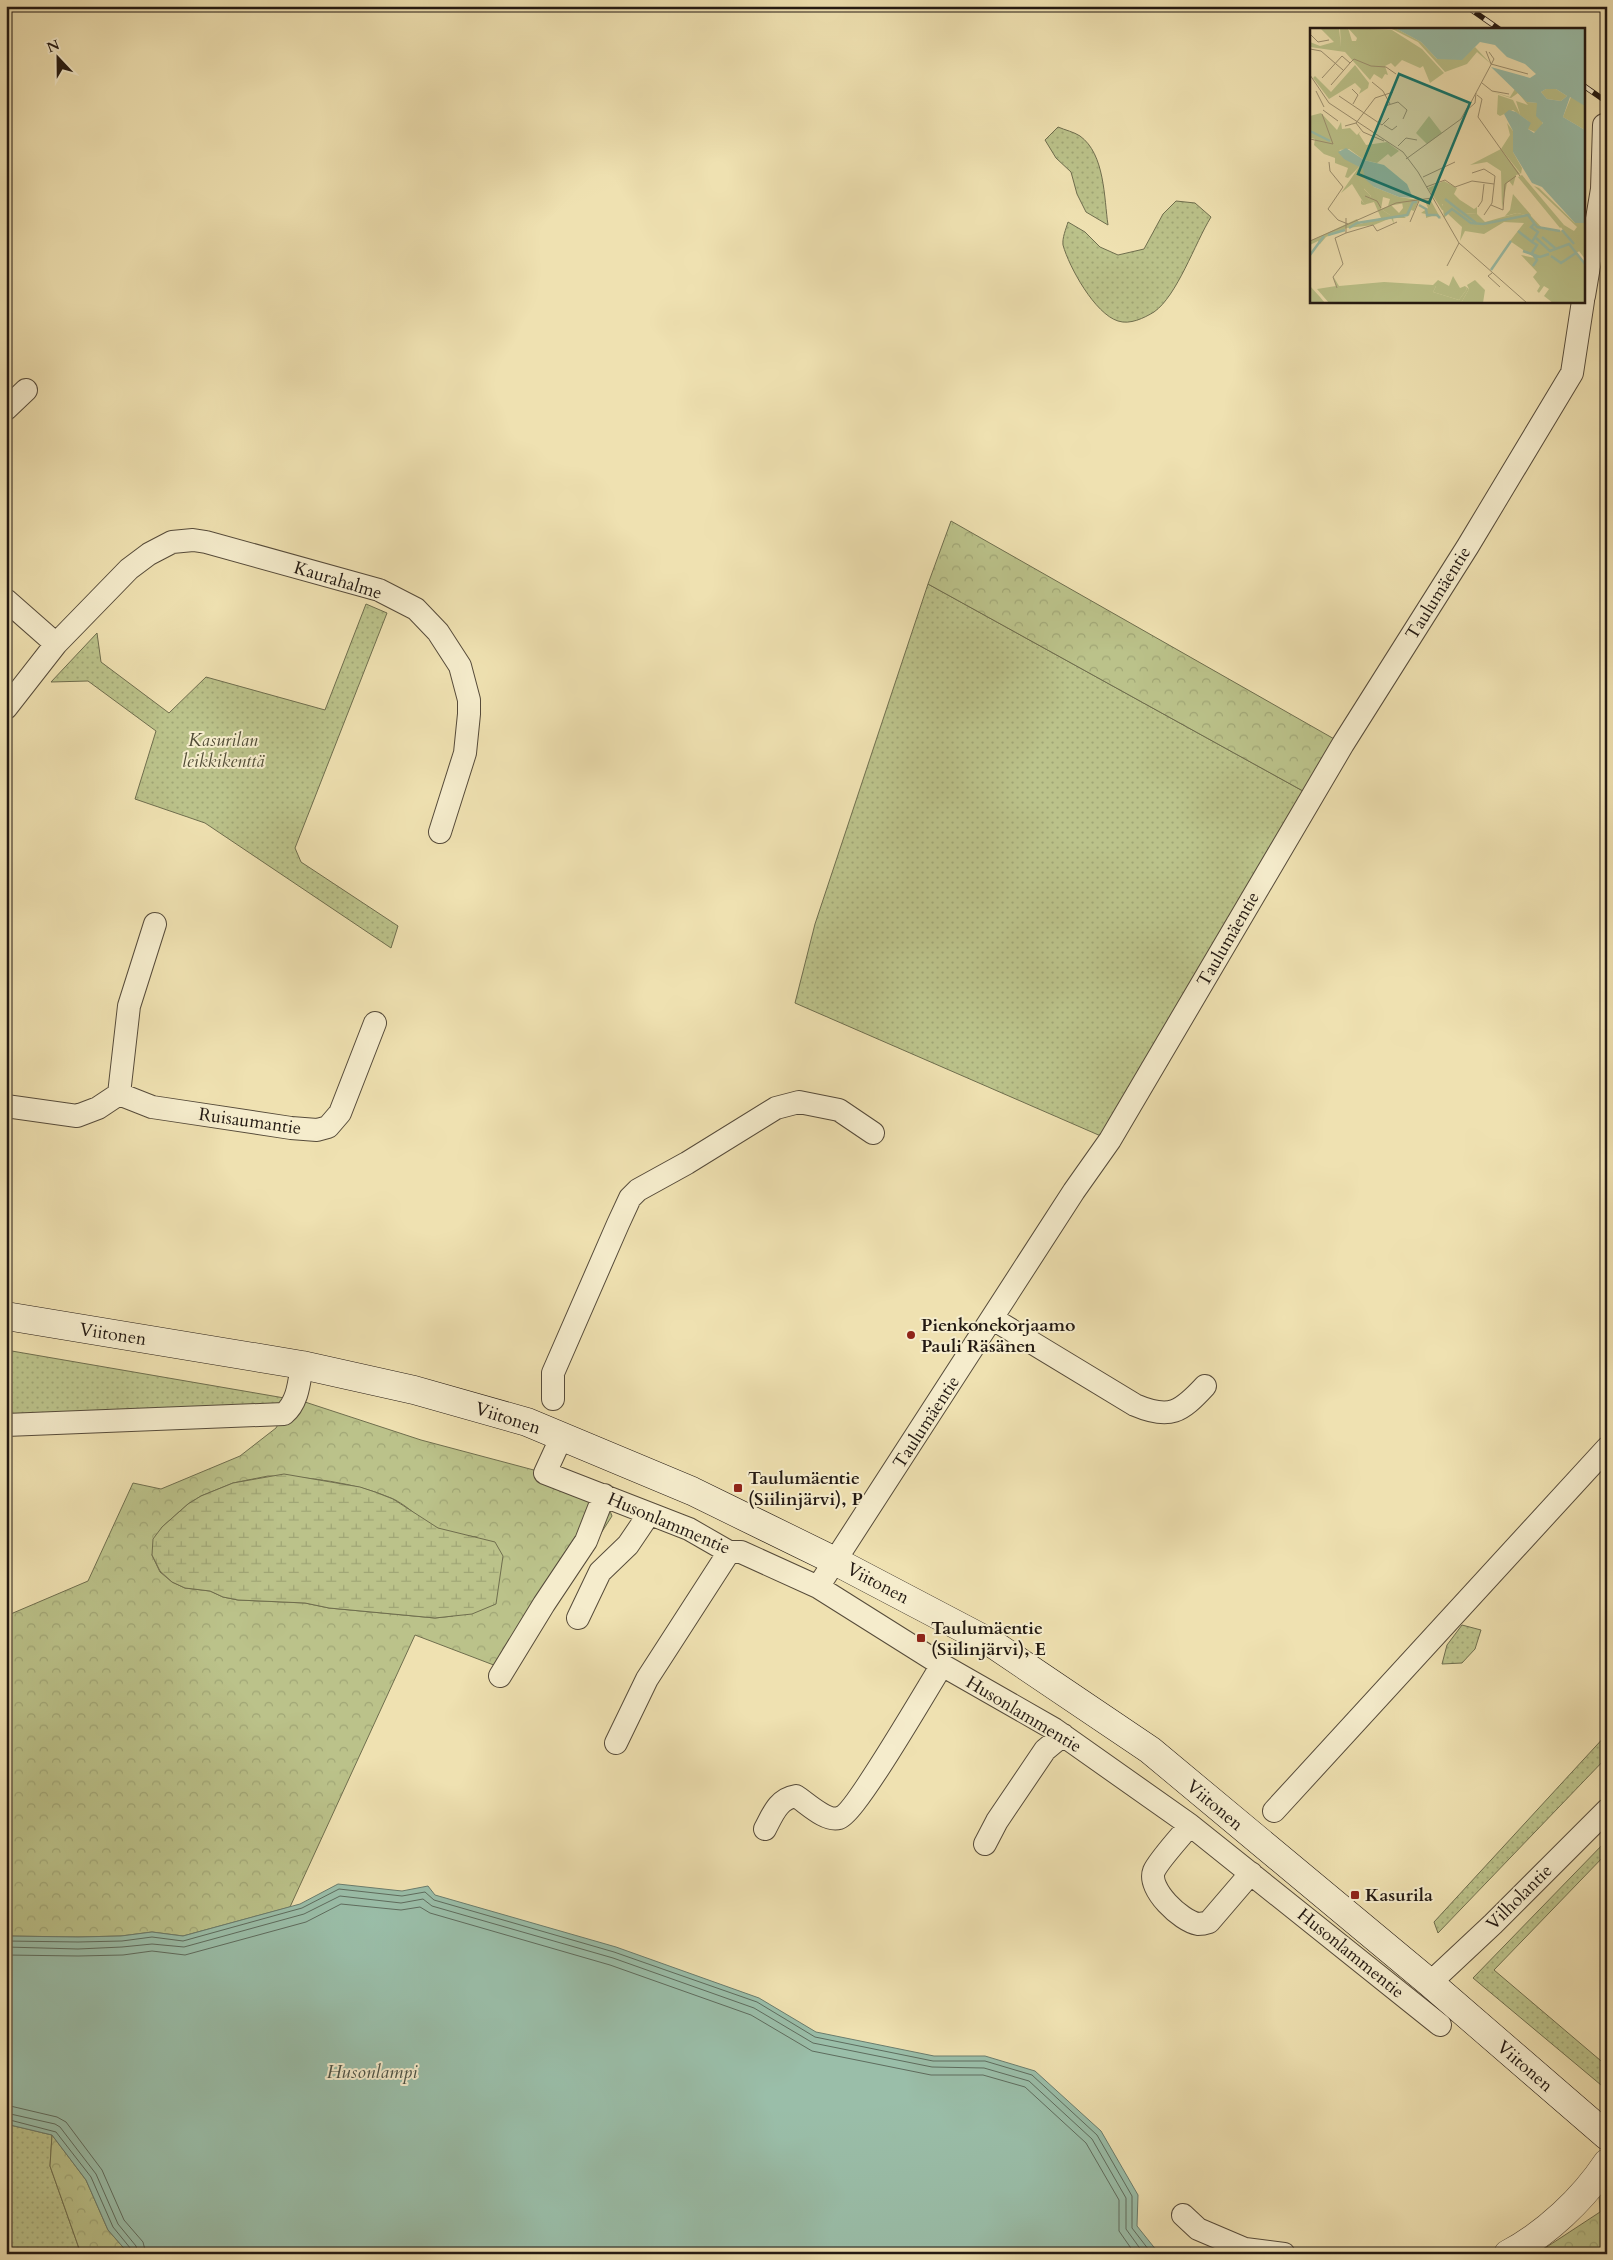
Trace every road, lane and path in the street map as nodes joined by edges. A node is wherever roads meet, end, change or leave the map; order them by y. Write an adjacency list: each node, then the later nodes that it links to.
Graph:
1 (1604, 125): 2 (street)
2 (1604, 185): 3 (street)
3 (1586, 285)
4 (1583, 302): 17 (street, Taulumäentie)
5 (26, 390): 6 (street)
6 (6, 409)
7 (6, 600): 8 (street)
8 (56, 644): 9 (street, Kaurahalme); 10 (street, Kaurahalme)
9 (6, 708)
10 (440, 832)
11 (155, 924): 13 (street)
12 (375, 1022): 13 (street, Ruisaumantie)
13 (119, 1094): 14 (street)
14 (6, 1106)
15 (873, 1133): 20 (street)
16 (6, 1316): 18 (main road, Viitonen)
17 (993, 1319): 19 (street); 27 (street, Taulumäentie)
18 (302, 1365): 21 (street); 22 (main road, Viitonen)
19 (1205, 1386)
20 (553, 1399)
21 (6, 1425)
22 (562, 1436): 24 (street, Husonlammentie); 27 (main road, Viitonen)
23 (1607, 1448): 35 (street)
24 (604, 1495): 25 (street, Husonlammentie); 31 (street)
25 (649, 1514): 26 (street, Husonlammentie); 29 (street)
26 (729, 1552): 28 (street, Husonlammentie); 33 (street)
27 (835, 1561): 28 (street, Taulumäentie); 40 (main road, Viitonen)
28 (818, 1587): 30 (street, Husonlammentie)
29 (578, 1618)
30 (942, 1665): 32 (street, Husonlammentie); 37 (street)
31 (500, 1676)
32 (1063, 1735): 36 (street, Husonlammentie); 38 (street)
33 (616, 1743)
34 (1607, 1810): 40 (street, Vilholantie)
35 (1274, 1812)
36 (1190, 1825): 39 (street, Husonlammentie); 39 (street)
37 (765, 1829)
38 (985, 1844)
39 (1252, 1873): 41 (street, Husonlammentie)
40 (1430, 1983): 42 (main road, Viitonen)
41 (1440, 2025)
42 (1607, 2136)
43 (1607, 2163): 46 (main road)
44 (1183, 2215): 45 (street)
45 (1284, 2254)
46 (1508, 2254)

